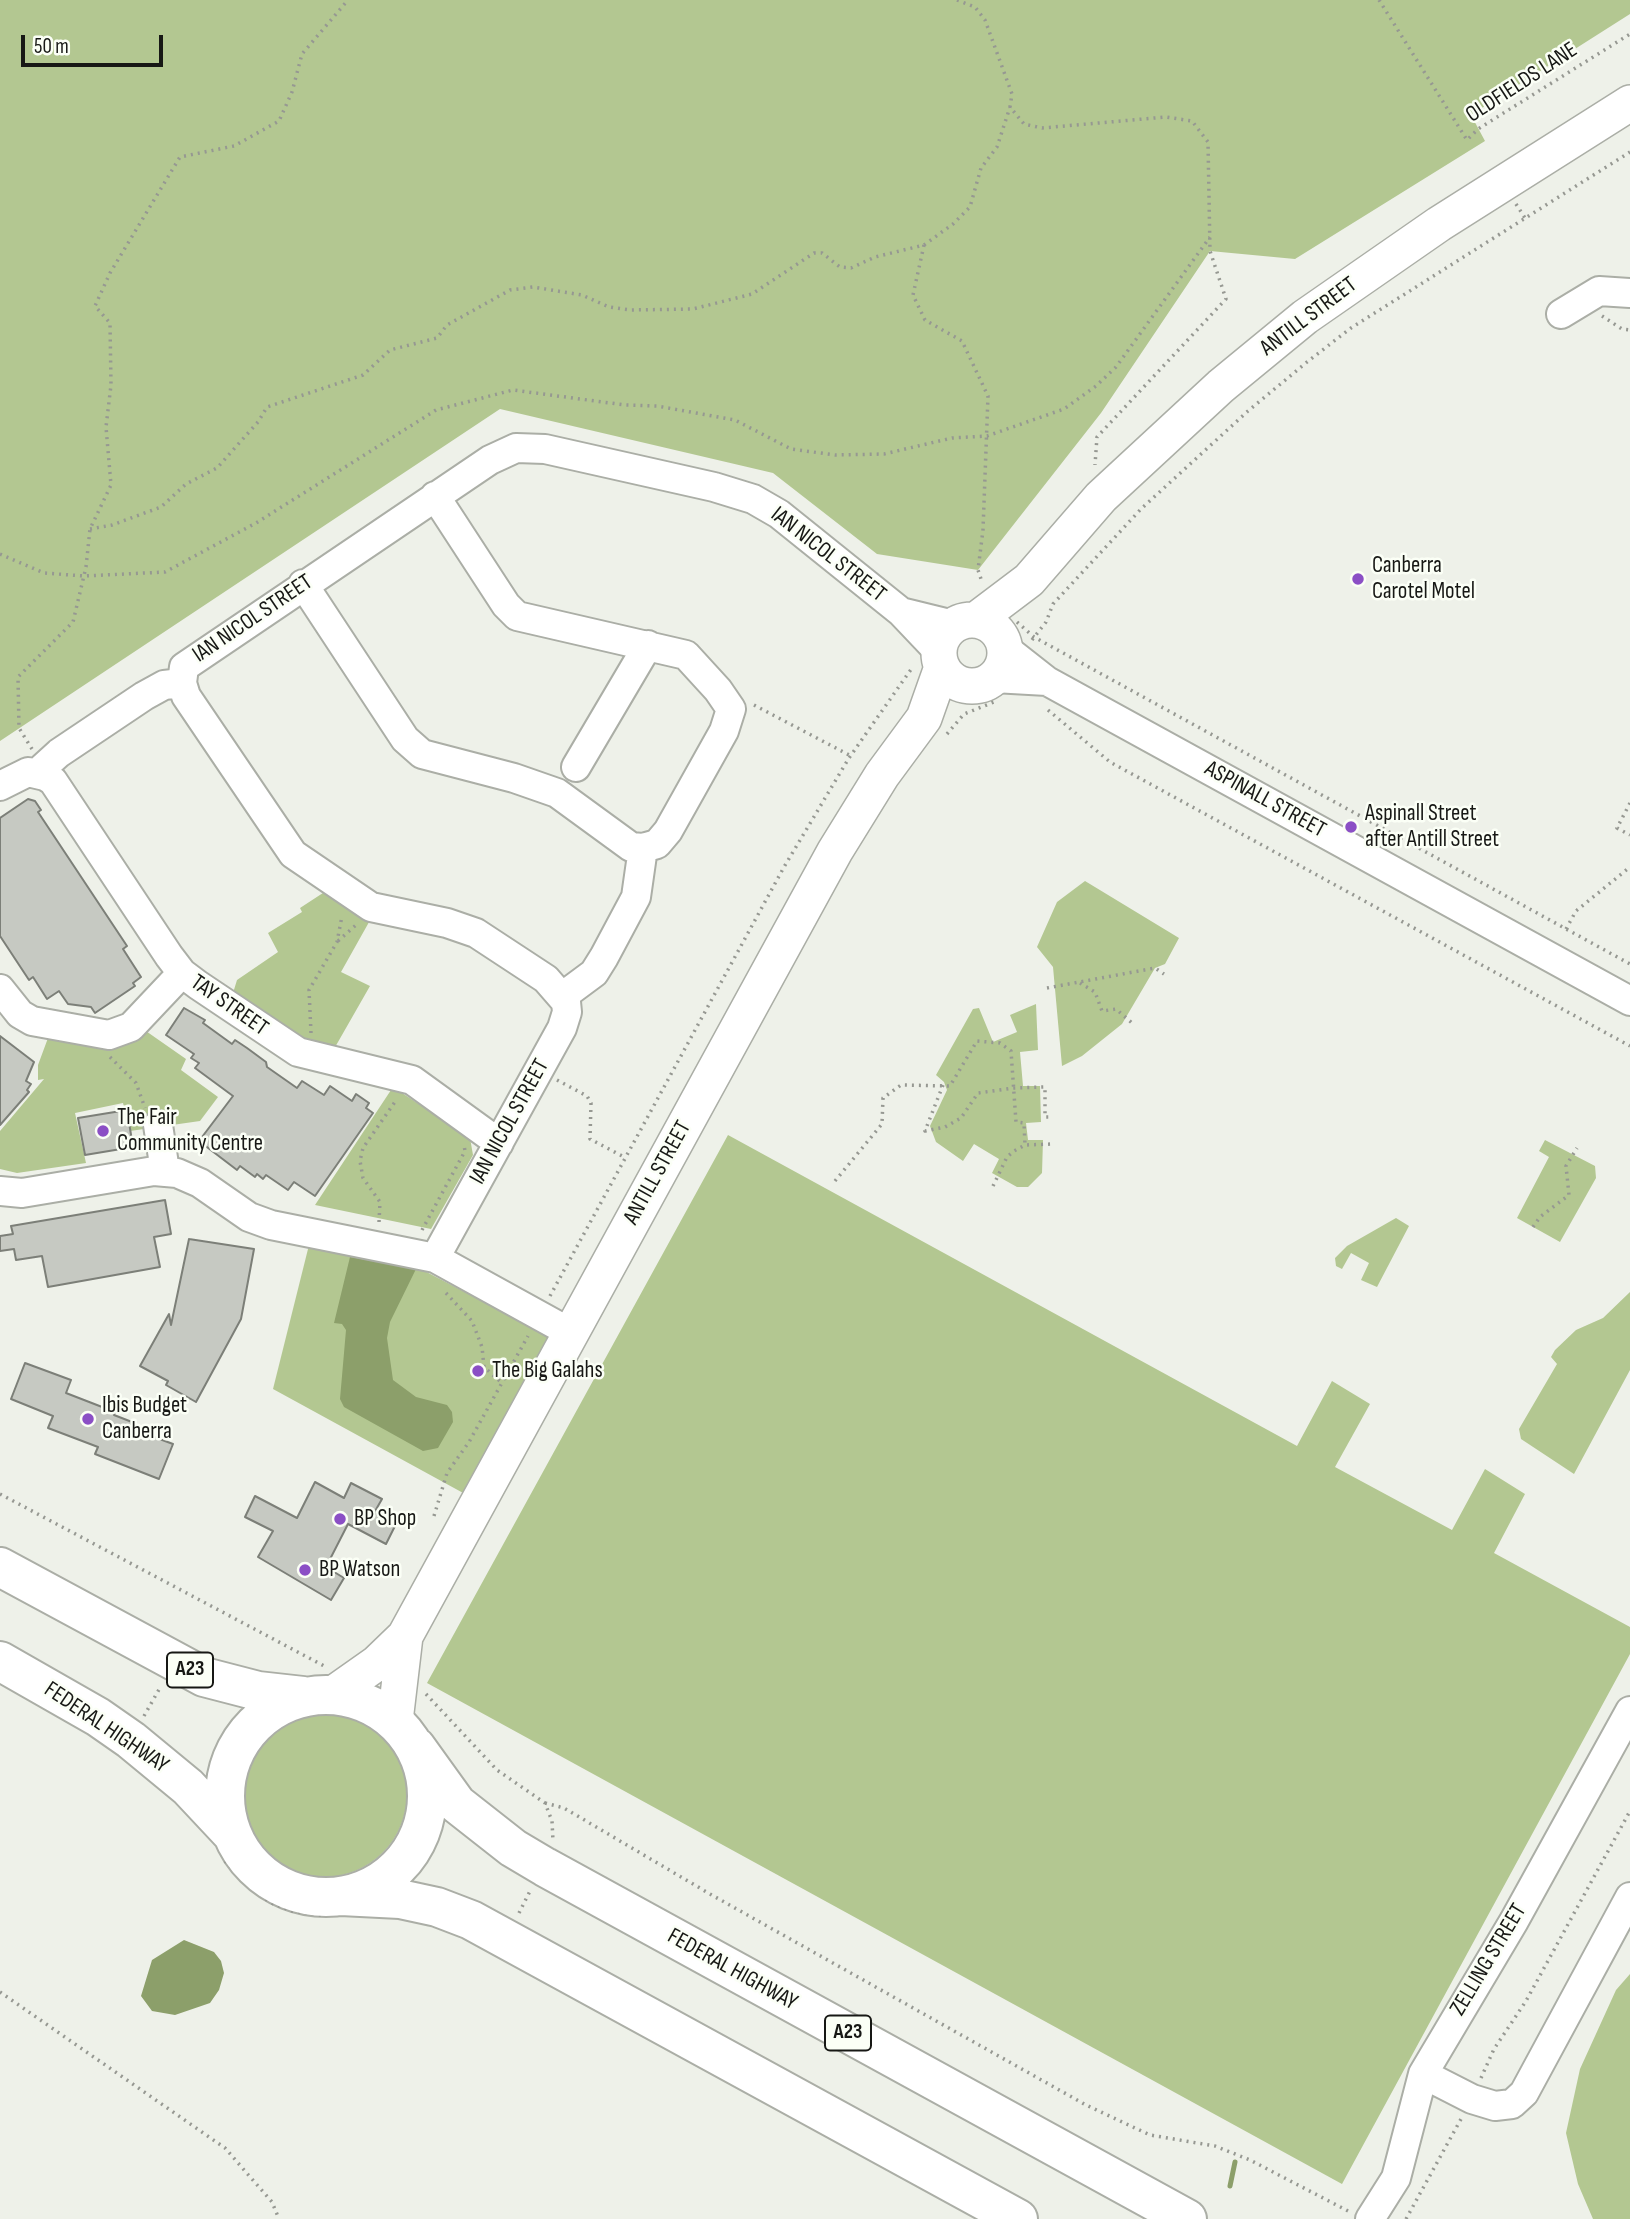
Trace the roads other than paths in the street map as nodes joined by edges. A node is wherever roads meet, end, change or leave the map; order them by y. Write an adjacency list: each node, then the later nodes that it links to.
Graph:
1 (1630, 103): 7 (main road, ANTILL STREET)
2 (1630, 293): 3 (street)
3 (1561, 314)
4 (435, 496): 5 (street, IAN NICOL STREET); 6 (street); 7 (street, IAN NICOL STREET)
5 (303, 584): 8 (street, IAN NICOL STREET); 12 (street)
6 (648, 645): 9 (street); 12 (street)
7 (976, 657): 16 (street, ASPINALL STREET); 22 (main road, ANTILL STREET)
8 (182, 683): 10 (street); 15 (street, IAN NICOL STREET)
9 (576, 767)
10 (37, 773): 11 (street); 13 (street, TAY STREET)
11 (0, 786)
12 (643, 848): 15 (street)
13 (182, 973): 14 (street); 18 (street, TAY STREET)
14 (0, 989)
15 (563, 996): 18 (street, IAN NICOL STREET)
16 (1630, 1001)
17 (158, 1125): 19 (street)
18 (499, 1143): 21 (street, IAN NICOL STREET)
19 (165, 1171): 20 (street); 21 (street)
20 (0, 1191)
21 (435, 1258): 22 (street)
22 (571, 1333): 24 (main road, ANTILL STREET)
23 (0, 1567): 26 (highway, A23)
24 (405, 1636): 26 (main road, ANTILL STREET); 28 (main road, ANTILL STREET)
25 (0, 1661): 29 (highway, FEDERAL HIGHWAY)
26 (324, 1687): 28 (highway, A23); 29 (highway)
27 (1630, 1711): 32 (street, ZELLING STREET)
28 (405, 1734): 31 (highway); 35 (highway, FEDERAL HIGHWAY / A23)
29 (225, 1844): 31 (highway)
30 (1630, 1897): 32 (street)
31 (334, 1906): 34 (highway)
32 (1423, 2074): 33 (street, ZELLING STREET)
33 (1360, 2216)
34 (1017, 2219)
35 (1187, 2219)

